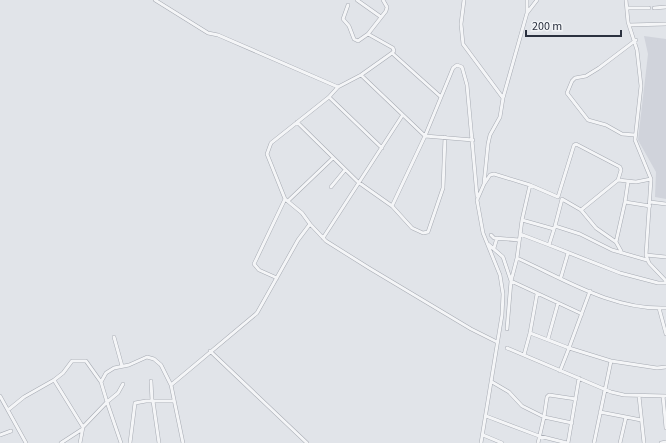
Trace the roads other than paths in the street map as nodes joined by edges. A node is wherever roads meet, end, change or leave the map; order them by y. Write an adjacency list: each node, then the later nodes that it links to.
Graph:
1 (155, 0): 21 (street)
2 (357, 0): 14 (street)
3 (383, 0): 14 (street)
4 (464, 0): 24 (street)
5 (527, 0): 13 (street)
6 (537, 0): 13 (street)
7 (626, 0): 10 (street)
8 (348, 5): 17 (street)
9 (666, 7): 12 (street)
10 (627, 8): 11 (street); 16 (street)
11 (649, 8)
12 (654, 8)
13 (527, 13): 24 (street)
14 (381, 17): 17 (street)
15 (666, 24): 16 (street)
16 (629, 25): 18 (street)
17 (368, 34): 19 (street)
18 (636, 40): 27 (street); 27 (street)
19 (392, 53): 20 (street); 23 (street)
20 (361, 75): 21 (street); 25 (street)
21 (338, 87): 22 (street)
22 (329, 97): 26 (street); 31 (street)
23 (441, 97): 28 (street); 30 (street)
24 (503, 98): 38 (street)
25 (402, 116): 28 (street); 31 (street)
26 (298, 122): 32 (street); 42 (street)
27 (634, 135): 34 (street)
28 (425, 136): 29 (street); 47 (street)
29 (446, 137): 30 (street); 47 (street)
30 (473, 140): 43 (street)
31 (382, 148): 36 (street)
32 (333, 158): 33 (street); 42 (street)
33 (345, 170): 36 (street); 40 (street)
34 (652, 179): 37 (street); 45 (street)
35 (618, 180): 37 (street); 41 (street); 48 (street)
36 (358, 182): 47 (street); 54 (street)
37 (628, 182): 44 (street)
38 (484, 184): 39 (street); 43 (street)
39 (530, 185): 41 (street); 49 (street)
40 (331, 187)
41 (560, 198): 48 (street); 51 (street)
42 (287, 199): 50 (street); 68 (street)
43 (477, 200): 58 (street)
44 (625, 202): 45 (street); 57 (street)
45 (650, 204): 46 (street); 63 (street)
46 (666, 204)
47 (392, 206)
48 (580, 210): 57 (street)
49 (522, 220): 51 (street); 52 (street)
50 (310, 224): 54 (street); 68 (street)
51 (555, 228): 59 (street); 61 (street)
52 (520, 234): 56 (street); 59 (street)
53 (491, 235): 55 (street)
54 (323, 238): 82 (street)
55 (497, 238): 56 (street); 60 (street)
56 (519, 240): 65 (street)
57 (616, 242): 61 (street)
58 (487, 244): 60 (street); 82 (street)
59 (549, 245): 62 (street)
60 (494, 248): 69 (street)
61 (621, 251): 66 (street)
62 (568, 253): 67 (street); 70 (street)
63 (646, 255): 64 (street); 66 (street)
64 (666, 257)
65 (517, 258): 67 (street); 69 (street)
66 (647, 260): 70 (street)
67 (560, 277): 71 (street)
68 (277, 278): 85 (street)
69 (510, 281): 72 (street); 77 (street)
70 (666, 282)
71 (590, 292): 74 (street); 76 (street)
72 (537, 294): 73 (street); 78 (street)
73 (558, 303): 76 (street); 81 (street)
74 (659, 308): 75 (street); 79 (street)
75 (666, 308)
76 (582, 314): 83 (street)
77 (507, 329)
78 (530, 333): 81 (street); 86 (street)
79 (666, 334)
80 (114, 337): 88 (street)
81 (548, 339): 83 (street)
82 (497, 342): 95 (street)
83 (570, 346): 87 (street); 90 (street)
84 (507, 348): 86 (street)
85 (210, 351): 97 (street); 128 (street)
86 (524, 355): 90 (street)
87 (611, 361): 89 (street); 98 (street)
88 (122, 366): 94 (street); 97 (street)
89 (666, 367)
90 (560, 370): 91 (street)
91 (579, 378): 98 (street); 102 (street)
92 (54, 380): 94 (street); 106 (street); 113 (street)
93 (151, 381): 103 (street)
94 (101, 382): 105 (street)
95 (492, 382): 108 (street); 110 (street)
96 (123, 384): 105 (street)
97 (171, 385): 104 (street)
98 (604, 388): 100 (street); 107 (street)
99 (0, 396): 106 (street)
100 (639, 396): 101 (street); 111 (street)
101 (664, 396): 114 (street)
102 (576, 399): 110 (street); 112 (street)
103 (153, 401): 104 (street); 125 (street); 126 (street)
104 (174, 401): 127 (street)
105 (107, 402): 113 (street); 124 (street)
106 (8, 410): 120 (street)
107 (600, 412): 109 (street); 133 (street)
108 (486, 416): 117 (street); 118 (street)
109 (626, 417): 111 (street); 134 (street)
110 (544, 418): 112 (street); 118 (street)
111 (641, 420): 135 (street)
112 (572, 423): 132 (street)
113 (82, 428): 121 (street); 122 (street)
114 (666, 428)
115 (11, 431): 116 (street)
116 (0, 435)
117 (483, 435): 129 (street); 130 (street)
118 (539, 436): 131 (street); 132 (street)
119 (666, 442): 136 (street)
120 (26, 443)
121 (61, 443)
122 (80, 443)
123 (115, 443): 124 (street)
124 (121, 443)
125 (130, 443)
126 (159, 443)
127 (183, 443)
128 (307, 443)
129 (481, 443)
130 (502, 443)
131 (538, 443)
132 (568, 443)
133 (594, 443)
134 (620, 443)
135 (644, 443)
136 (661, 443)

